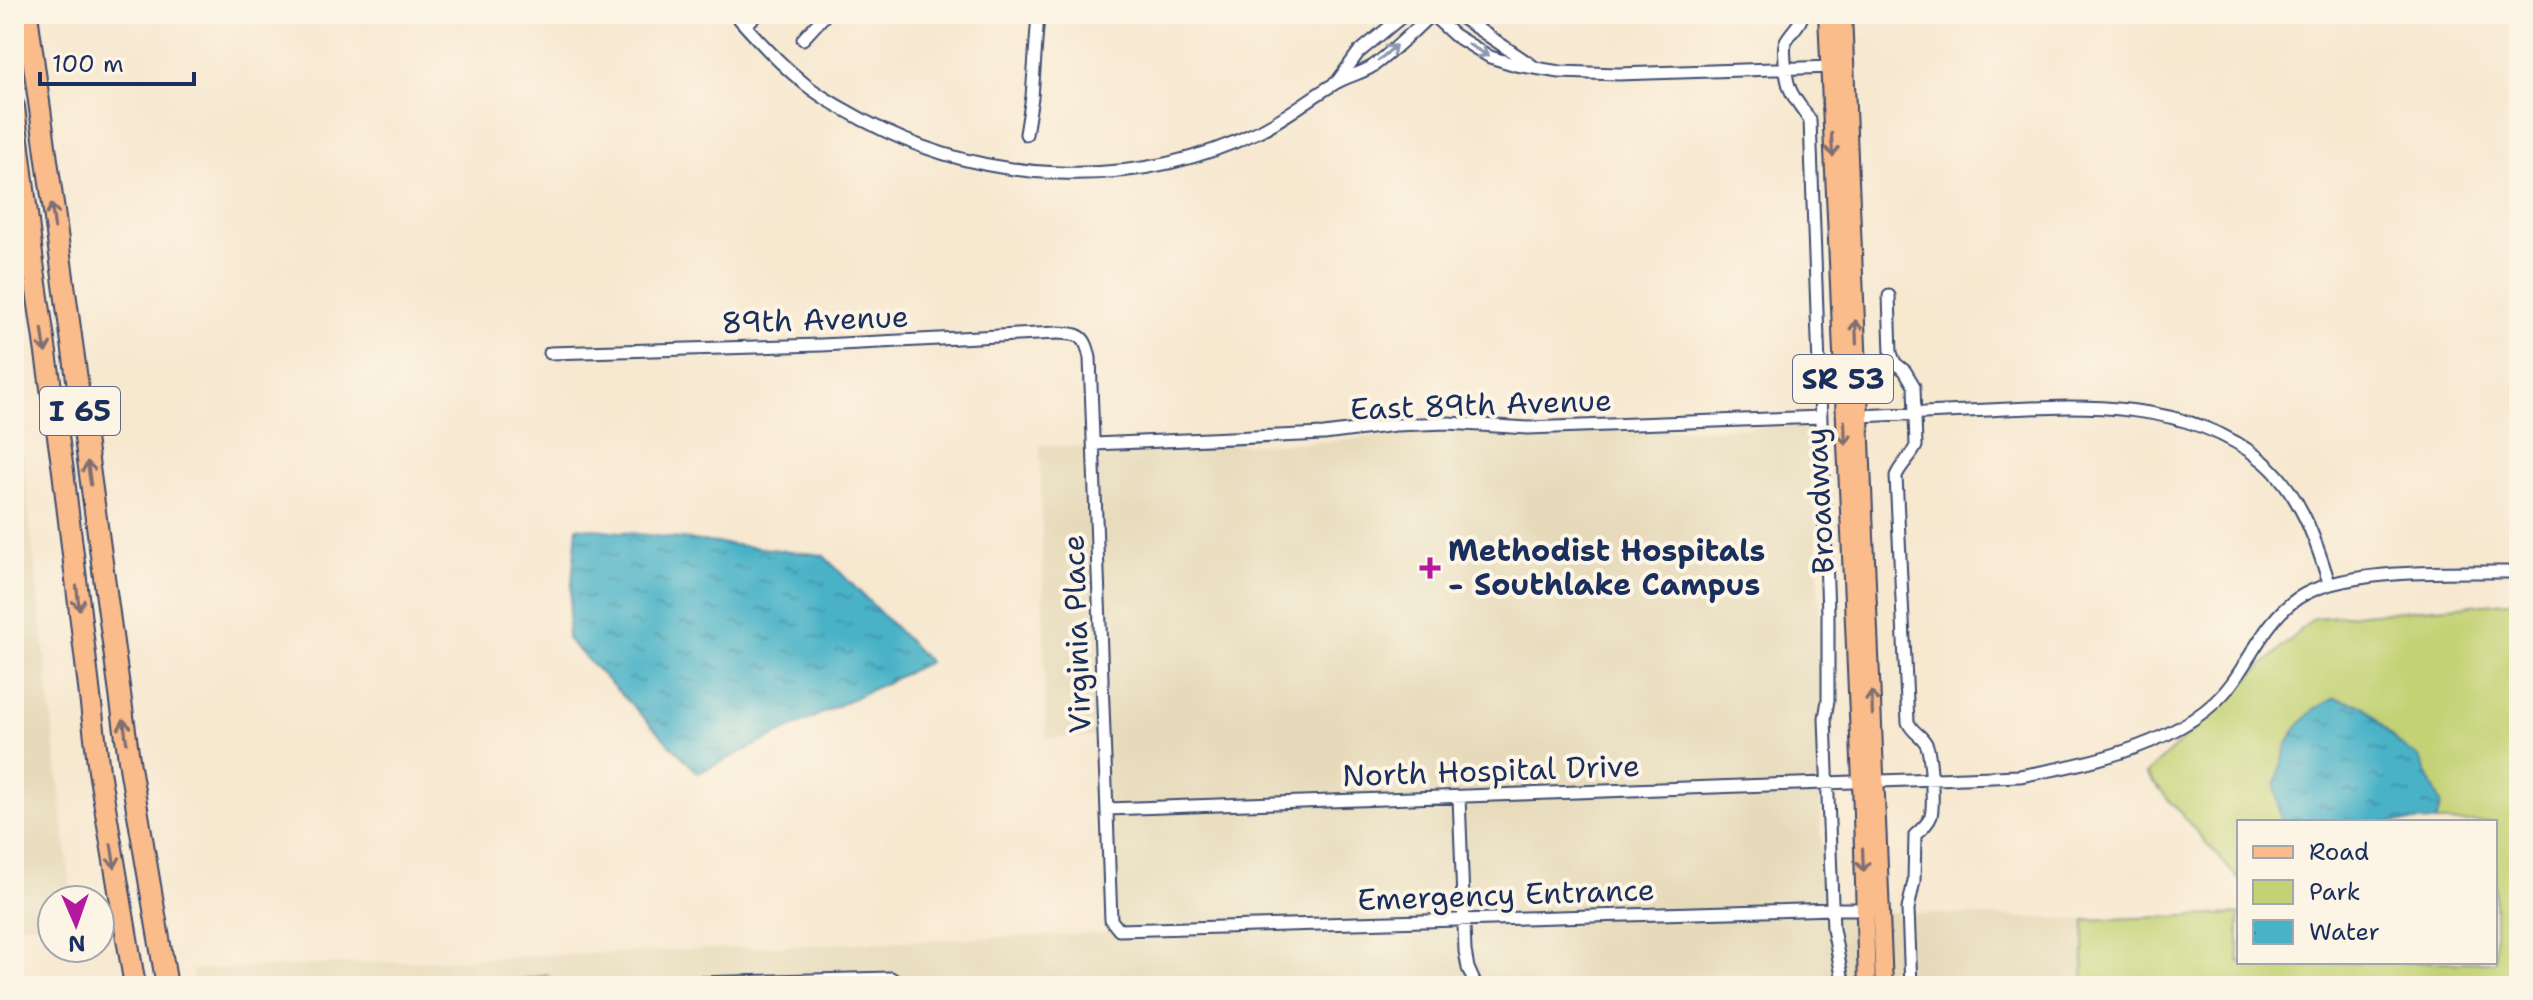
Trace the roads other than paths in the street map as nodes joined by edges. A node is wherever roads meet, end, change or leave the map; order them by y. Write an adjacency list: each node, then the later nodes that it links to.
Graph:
1 (27, 14): 41 (highway, I 65, one-way to 1)
2 (735, 14): 12 (street)
3 (758, 14): 12 (street)
4 (826, 14): 13 (street)
5 (1038, 14): 19 (street)
6 (1405, 14): 17 (street)
7 (1431, 14): 14 (street, one-way to 14); 17 (street, one-way to 7)
8 (1456, 14): 14 (street)
9 (1803, 14): 16 (street)
10 (1827, 14): 15 (main road, Broadway / SR 53)
11 (1843, 14): 15 (main road, Broadway / SR 53)
12 (745, 25): 17 (street)
13 (803, 39)
14 (1534, 66): 16 (street)
15 (1837, 68): 16 (street); 24 (main road, Broadway / SR 53, one-way to 15); 30 (main road, Broadway / SR 53, one-way to 30)
16 (1786, 69): 25 (street)
17 (1336, 82)
18 (14, 107): 40 (highway, I 65, one-way to 40)
19 (1026, 134)
20 (1889, 296): 23 (street)
21 (1082, 337): 22 (street, 89th Avenue); 26 (street, Virginia Place)
22 (550, 353)
23 (1915, 413): 24 (street); 28 (street); 29 (street)
24 (1860, 416): 30 (main road, Broadway / SR 53, one-way to 24)
25 (1821, 417): 26 (street, East 89th Avenue); 31 (street)
26 (1094, 444): 33 (street, Virginia Place)
27 (2519, 572): 28 (street, North Hospital Drive)
28 (2329, 583): 29 (street, North Hospital Drive)
29 (1930, 779): 30 (street, North Hospital Drive); 47 (street)
30 (1868, 782): 31 (street, North Hospital Drive); 35 (main road, Broadway / SR 53, one-way to 35); 38 (main road, Broadway / SR 53)
31 (1829, 783): 32 (street, North Hospital Drive); 34 (street)
32 (1459, 797): 33 (street, North Hospital Drive); 36 (street)
33 (1108, 809): 37 (street, Virginia Place)
34 (1833, 909): 35 (street, Emergency Entrance); 36 (street, Emergency Entrance); 44 (street)
35 (1865, 909): 38 (street); 45 (main road, Broadway / SR 53)
36 (1463, 921): 37 (street, Emergency Entrance); 43 (street)
37 (1119, 930)
38 (1882, 934): 46 (main road, Broadway / SR 53)
39 (656, 984): 42 (street)
40 (135, 986)
41 (167, 986)
42 (902, 986)
43 (1476, 986)
44 (1844, 986)
45 (1867, 986)
46 (1884, 986)
47 (1911, 986)

